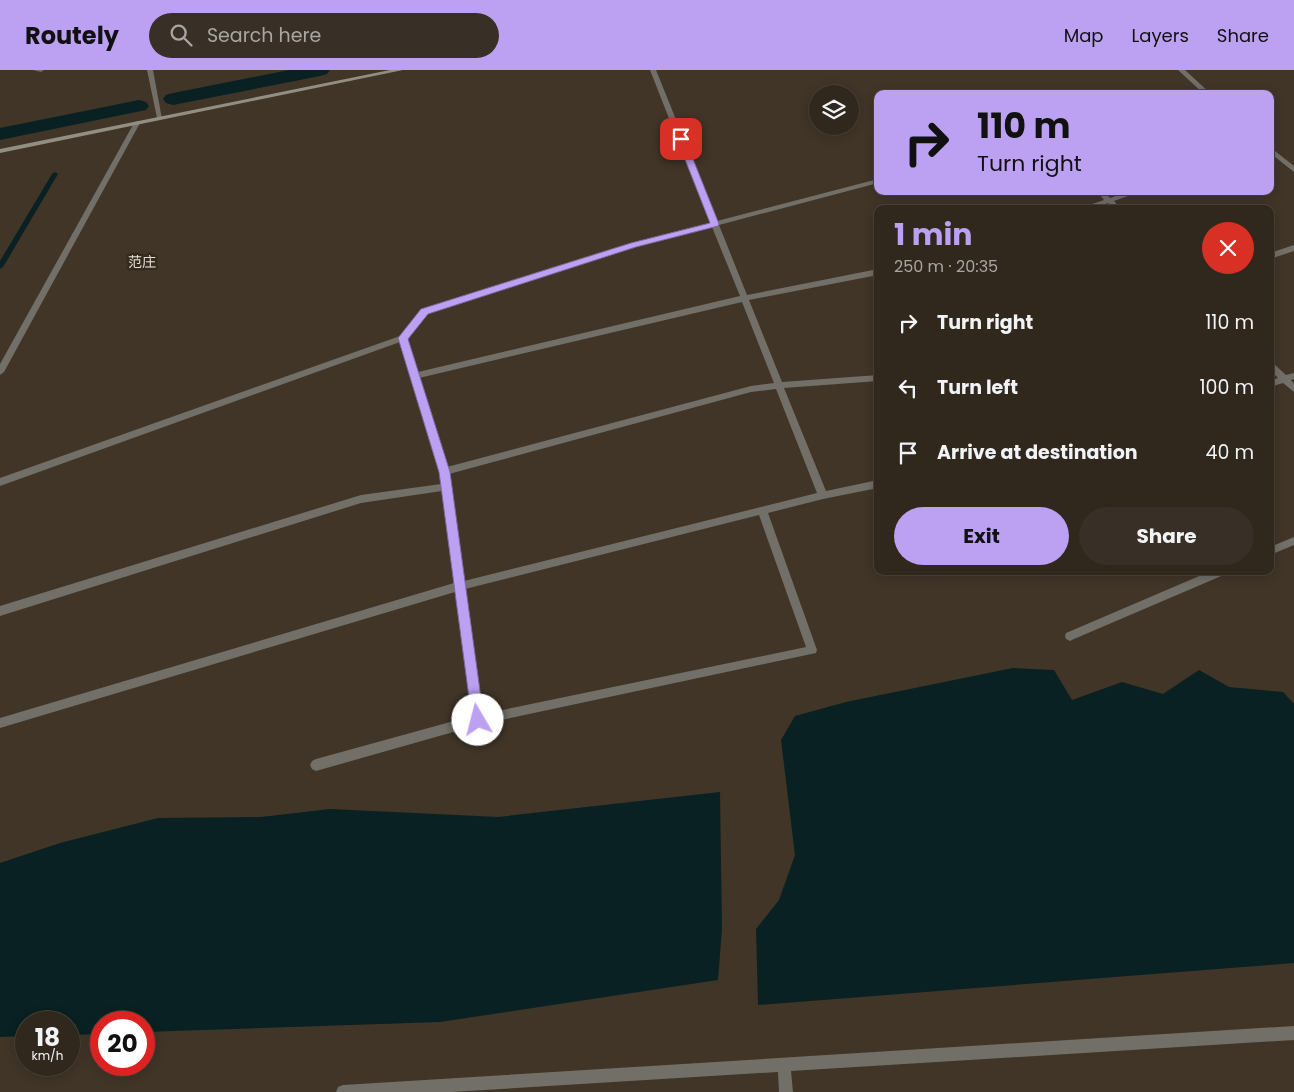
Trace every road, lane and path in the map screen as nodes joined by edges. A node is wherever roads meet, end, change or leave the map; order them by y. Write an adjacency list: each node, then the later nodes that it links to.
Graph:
1 (36, 70): 2 (street)
2 (42, 70)
3 (150, 70): 8 (street)
4 (400, 70): 8 (street)
5 (653, 70): 19 (street)
6 (1181, 70): 7 (street)
7 (1204, 90)
8 (160, 118): 9 (street)
9 (137, 123): 10 (street); 26 (street)
10 (0, 151)
11 (1274, 153): 12 (street)
12 (1294, 170)
13 (874, 182): 19 (street)
14 (1104, 195): 16 (street)
15 (1126, 195): 16 (street)
16 (1109, 200): 17 (street); 18 (street)
17 (1094, 205)
18 (1113, 205)
19 (715, 224): 23 (street); 24 (street)
20 (1294, 248): 21 (street)
21 (1274, 255)
22 (874, 273): 23 (street)
23 (745, 298): 27 (street); 32 (street)
24 (403, 338): 27 (street); 35 (street)
25 (1274, 369): 30 (street)
26 (0, 372)
27 (414, 376): 34 (street)
28 (1294, 376): 30 (street)
29 (874, 378): 32 (street)
30 (1284, 379): 31 (street); 33 (street)
31 (1274, 383)
32 (779, 385): 34 (street); 38 (street)
33 (1294, 390)
34 (444, 472): 37 (street)
35 (0, 482)
36 (874, 485): 38 (street)
37 (446, 487): 43 (street); 44 (street)
38 (824, 495): 39 (street)
39 (762, 510): 43 (street); 46 (street)
40 (1294, 541): 41 (street)
41 (1274, 549)
42 (1213, 575): 45 (street)
43 (460, 586): 46 (street); 47 (street)
44 (0, 611)
45 (1070, 636)
46 (478, 720): 48 (street)
47 (0, 723)
48 (316, 764)
49 (1294, 1033): 50 (street)
50 (784, 1064): 51 (street); 52 (street)
51 (343, 1092)
52 (786, 1092)

